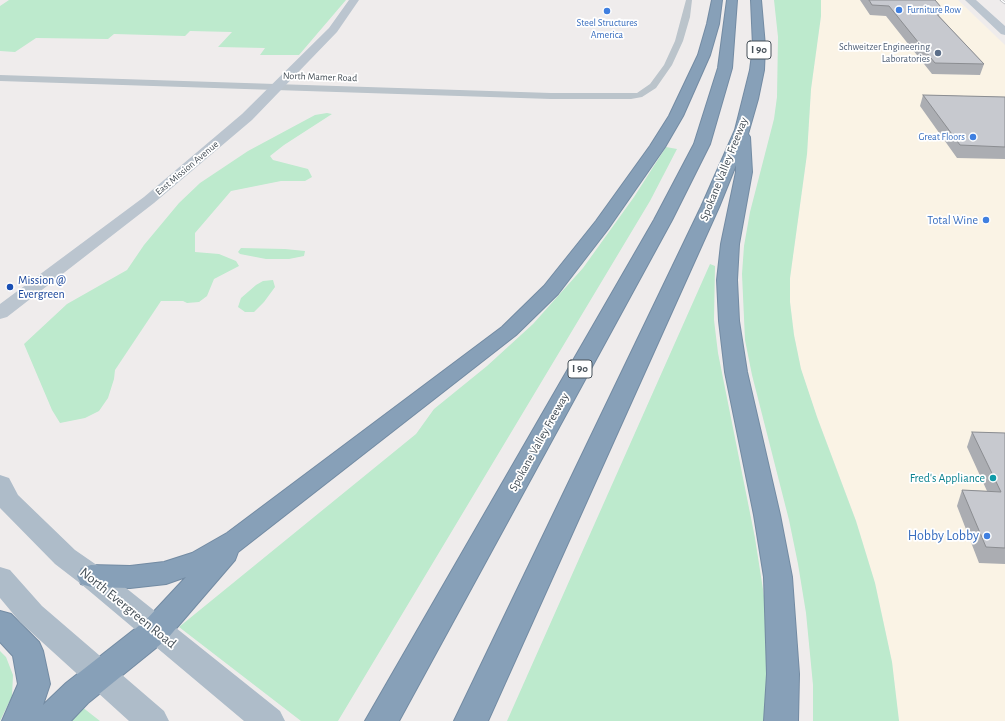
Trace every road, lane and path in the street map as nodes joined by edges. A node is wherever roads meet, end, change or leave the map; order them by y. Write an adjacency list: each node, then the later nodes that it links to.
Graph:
1 (354, 0): 9 (street, East Mission Avenue)
2 (689, 0): 9 (street, North Mamer Road)
3 (717, 0): 13 (highway)
4 (732, 0): 23 (highway, Spokane Valley Freeway / I 90)
5 (756, 0): 10 (highway, Spokane Valley Freeway / I 90)
6 (973, 1): 7 (street)
7 (1005, 32)
8 (0, 78): 9 (street, North Mamer Road)
9 (278, 87): 11 (street, East Mission Avenue)
10 (742, 130): 24 (highway, Spokane Valley Freeway / I 90); 25 (highway)
11 (0, 313)
12 (0, 484): 14 (main road, North Evergreen Road)
13 (237, 540): 14 (highway); 17 (highway)
14 (91, 576): 17 (main road, North Evergreen Road)
15 (0, 578): 18 (main road)
16 (0, 623): 20 (highway)
17 (156, 630): 18 (highway); 19 (main road, North Evergreen Road)
18 (100, 675): 21 (highway); 22 (main road)
19 (260, 714)
20 (19, 721)
21 (49, 721)
22 (152, 721)
23 (382, 721)
24 (471, 721)
25 (781, 721)

